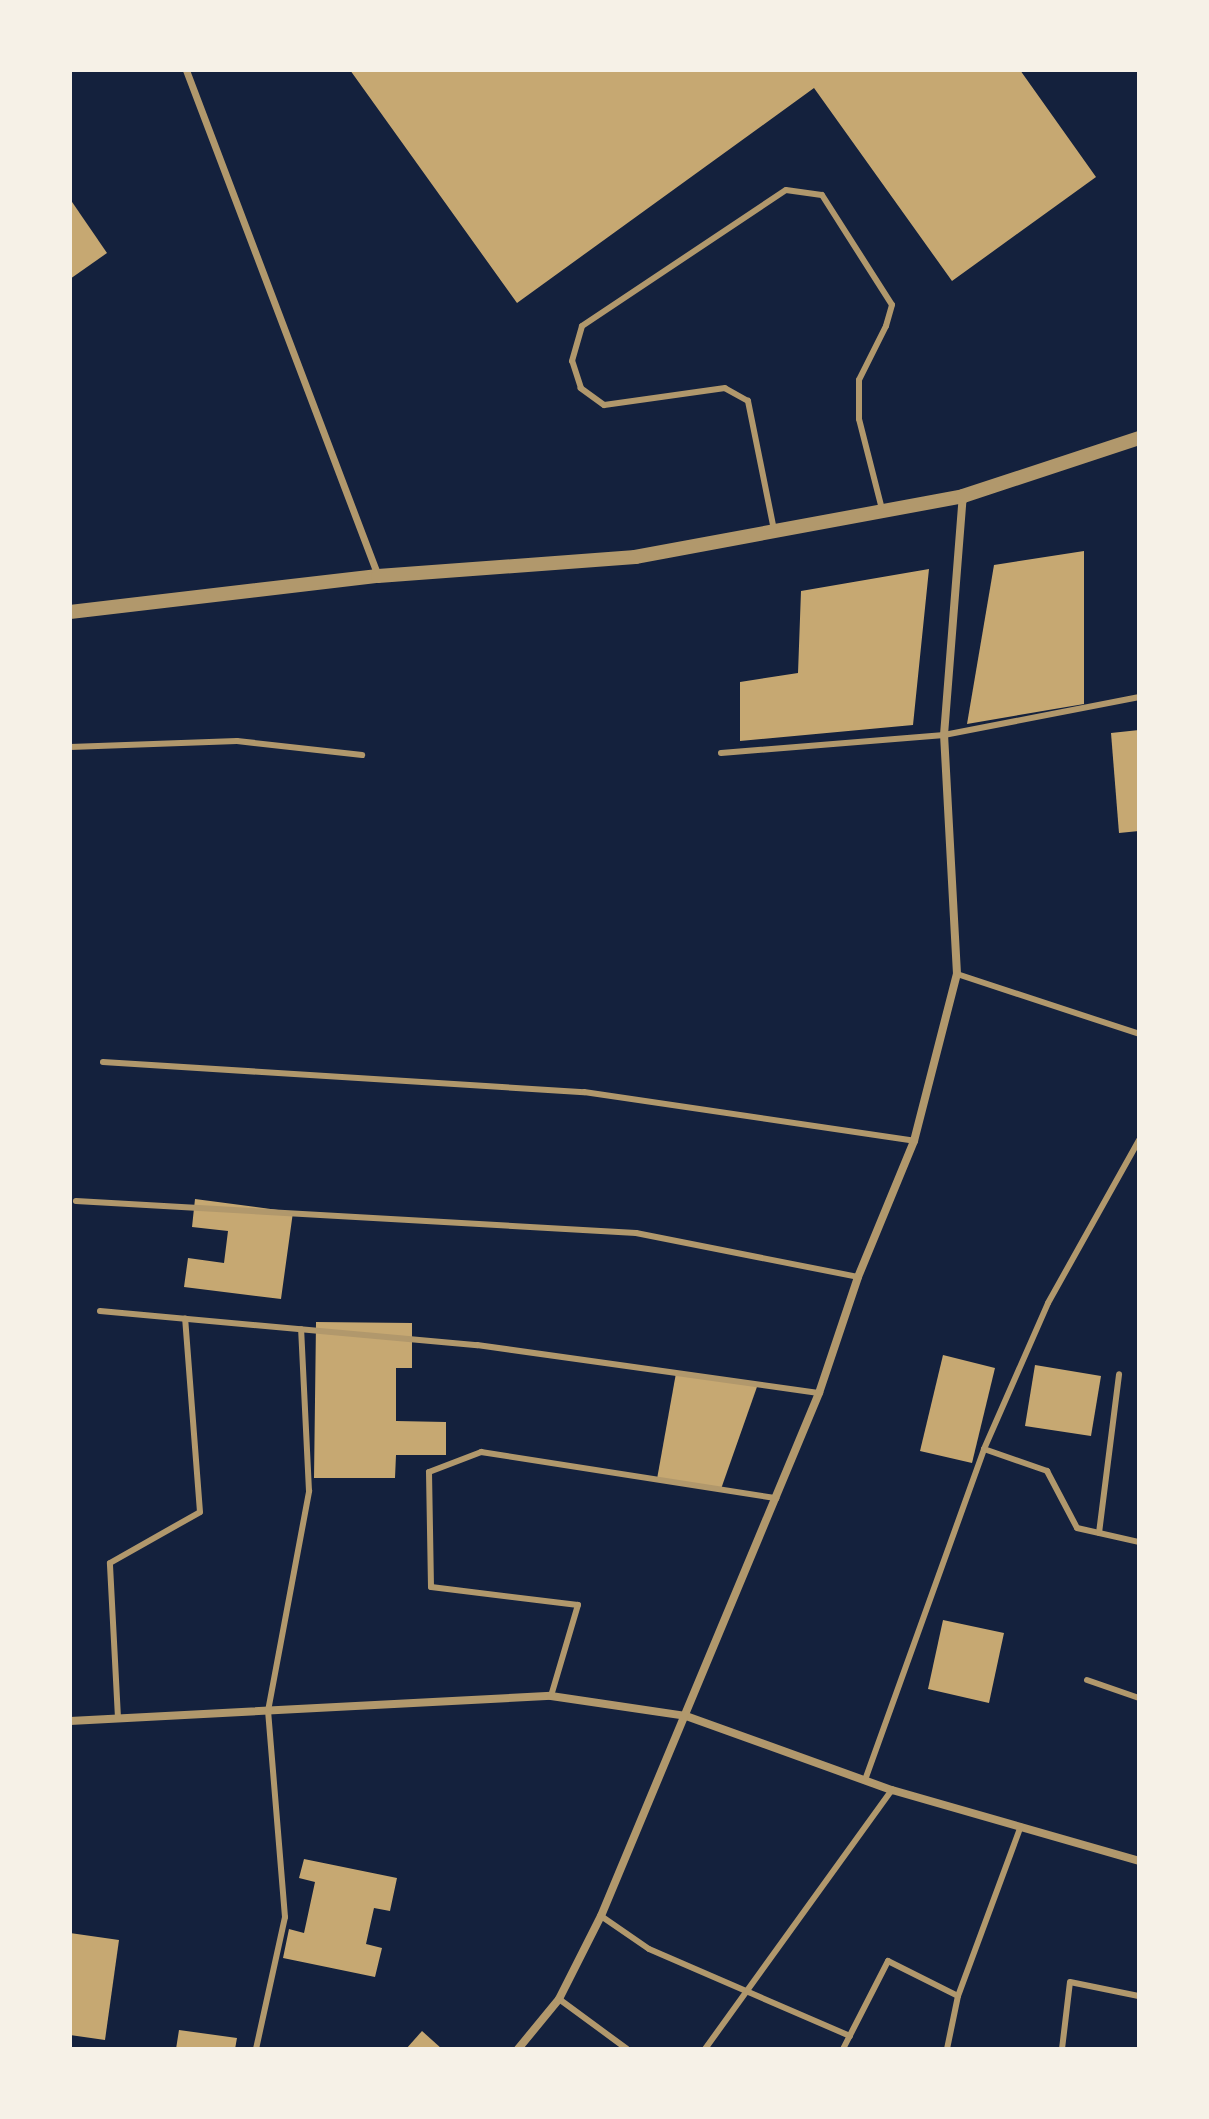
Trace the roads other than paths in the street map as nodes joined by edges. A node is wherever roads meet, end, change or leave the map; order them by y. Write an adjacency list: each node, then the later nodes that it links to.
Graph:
1 (186, 70): 6 (street)
2 (1139, 438): 3 (street)
3 (963, 496): 4 (street); 9 (street)
4 (882, 509): 5 (street); 5 (lane)
5 (775, 533): 6 (street)
6 (378, 576): 7 (street)
7 (70, 612)
8 (1139, 697): 9 (lane)
9 (944, 735): 11 (lane); 13 (street)
10 (70, 747): 12 (lane)
11 (721, 753)
12 (362, 755)
13 (957, 974): 14 (lane); 17 (street)
14 (1139, 1034)
15 (103, 1062): 17 (lane)
16 (1139, 1140): 25 (lane)
17 (914, 1141): 19 (street)
18 (76, 1201): 19 (lane)
19 (858, 1277): 24 (street)
20 (100, 1311): 21 (lane)
21 (185, 1319): 22 (lane); 34 (lane)
22 (301, 1329): 24 (lane); 32 (lane)
23 (1119, 1374): 27 (lane)
24 (819, 1393): 26 (street)
25 (984, 1449): 27 (lane); 36 (lane)
26 (776, 1498): 30 (lane); 33 (street)
27 (1099, 1533): 28 (lane)
28 (1139, 1542)
29 (1087, 1680): 31 (lane)
30 (551, 1696): 32 (street); 33 (street)
31 (1139, 1698)
32 (268, 1711): 34 (street); 46 (lane)
33 (686, 1716): 36 (street); 40 (street)
34 (118, 1718): 35 (street)
35 (70, 1721)
36 (865, 1780): 37 (street)
37 (892, 1790): 38 (street); 41 (lane)
38 (1021, 1826): 39 (street); 42 (lane)
39 (1139, 1861)
40 (601, 1916): 41 (lane); 44 (street)
41 (744, 1991): 45 (lane); 49 (lane)
42 (958, 1996): 45 (lane); 51 (lane)
43 (1139, 1996): 52 (lane)
44 (559, 1999): 47 (street); 48 (lane)
45 (850, 2036): 50 (lane)
46 (256, 2049)
47 (518, 2049)
48 (627, 2049)
49 (705, 2049)
50 (843, 2049)
51 (947, 2049)
52 (1062, 2049)

